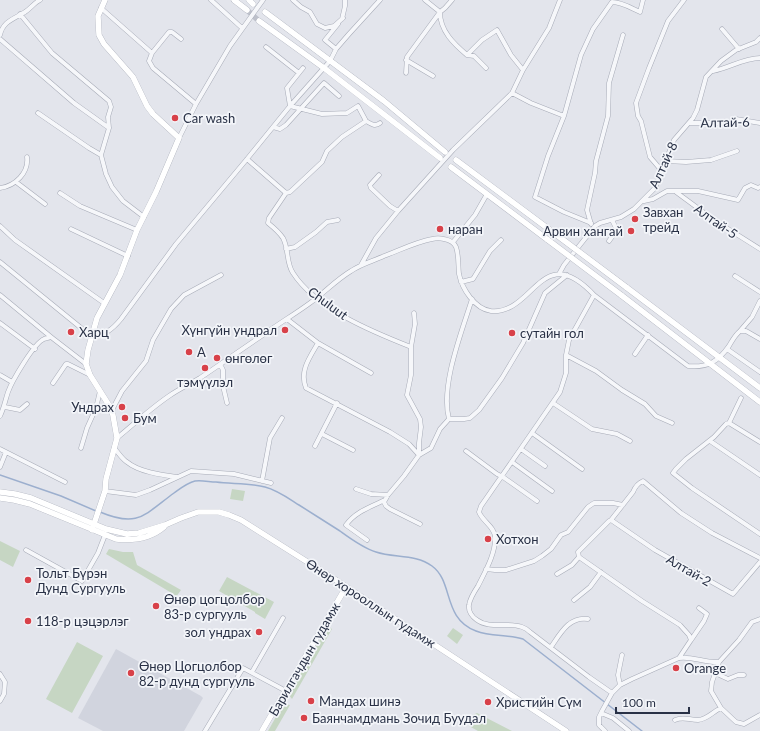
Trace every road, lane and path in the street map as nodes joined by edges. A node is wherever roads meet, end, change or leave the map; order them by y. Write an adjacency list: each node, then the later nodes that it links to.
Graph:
1 (40, 0): 18 (street)
2 (105, 0): 14 (main road)
3 (211, 0): 21 (street)
4 (234, 0): 15 (main road)
5 (263, 0): 21 (street)
6 (293, 0): 19 (street)
7 (345, 0): 19 (street)
8 (380, 0): 29 (street)
9 (425, 0): 17 (street)
10 (452, 0): 17 (street)
11 (560, 0): 39 (street)
12 (643, 0): 50 (street)
13 (684, 0): 67 (street)
14 (101, 8): 31 (street); 57 (main road)
15 (247, 10)
16 (265, 12): 35 (main road)
17 (440, 12): 32 (street); 34 (street)
18 (20, 14): 23 (street); 56 (street)
19 (343, 18): 29 (street)
20 (259, 20): 37 (main road)
21 (242, 28): 46 (street)
22 (722, 29): 30 (street)
23 (0, 35)
24 (623, 35): 82 (street)
25 (760, 38): 30 (street, Алтай-8)
26 (0, 39): 56 (street)
27 (182, 39): 31 (street)
28 (266, 47): 41 (street)
29 (336, 49): 35 (street)
30 (739, 49): 40 (street, Алтай-8)
31 (152, 53): 46 (street)
32 (467, 55): 38 (street); 39 (street)
33 (760, 58): 40 (street)
34 (406, 60): 42 (street); 43 (street)
35 (330, 61): 37 (street); 58 (main road)
36 (303, 68): 41 (street)
37 (324, 68): 47 (street); 62 (main road)
38 (486, 68)
39 (523, 70): 44 (street)
40 (713, 71): 53 (street, Алтай-8)
41 (299, 73): 47 (street)
42 (406, 73)
43 (433, 76)
44 (512, 93): 50 (street); 78 (street)
45 (339, 96): 48 (street)
46 (196, 104): 57 (street)
47 (290, 106): 48 (street); 55 (street)
48 (301, 109): 51 (street); 55 (street)
49 (38, 113): 60 (street)
50 (564, 116): 82 (street)
51 (366, 121): 52 (street); 74 (street)
52 (380, 123)
53 (689, 123): 54 (street, Алтай-6); 65 (street, Алтай-8)
54 (760, 123)
55 (273, 127): 63 (street)
56 (109, 128): 60 (street)
57 (179, 138): 79 (main road)
58 (446, 152)
59 (737, 152): 65 (street)
60 (101, 155): 79 (street)
61 (27, 157): 69 (street)
62 (440, 158)
63 (247, 159): 74 (street); 112 (street)
64 (456, 160): 121 (main road, bridge)
65 (666, 161): 67 (street, Алтай-8)
66 (452, 167): 75 (main road)
67 (662, 171): 76 (street, Алтай-8)
68 (379, 175): 78 (street)
69 (16, 182): 70 (street); 77 (street)
70 (0, 188)
71 (759, 188): 72 (street)
72 (673, 191): 76 (street); 91 (street, Алтай-5)
73 (60, 193): 86 (street)
74 (286, 193): 90 (street, Chuluut)
75 (487, 194): 89 (street); 124 (main road, bridge)
76 (643, 201): 81 (street, Алтай-8)
77 (45, 204)
78 (398, 211): 94 (street)
79 (144, 217): 86 (main road)
80 (338, 220): 90 (street)
81 (612, 220): 85 (street, Алтай-8); 88 (street)
82 (591, 223): 85 (street)
83 (0, 226): 106 (street)
84 (71, 229): 92 (street)
85 (593, 229): 95 (street, Алтай-8)
86 (138, 230): 92 (main road)
87 (501, 240): 99 (street)
88 (609, 241)
89 (453, 242): 94 (street); 99 (street)
90 (286, 249): 103 (street, Chuluut)
91 (760, 249)
92 (128, 256): 106 (main road)
93 (0, 262): 112 (street)
94 (361, 266): 103 (street)
95 (559, 274): 97 (street); 104 (street)
96 (221, 275): 140 (street)
97 (567, 275): 102 (street); 143 (street)
98 (735, 276): 100 (street)
99 (461, 282): 104 (street)
100 (760, 292)
101 (0, 295): 113 (street)
102 (594, 295): 111 (street); 120 (street)
103 (316, 298): 108 (street); 116 (street, Chuluut)
104 (472, 299): 143 (street)
105 (760, 301): 110 (street)
106 (104, 303): 112 (main road)
107 (414, 313): 116 (street)
108 (286, 319): 115 (street); 123 (street)
109 (0, 323): 117 (street)
110 (740, 331): 114 (street); 118 (street)
111 (648, 335): 119 (street); 124 (street)
112 (91, 336): 122 (main road)
113 (51, 337): 117 (street); 122 (street)
114 (760, 339)
115 (318, 343): 126 (street); 136 (street)
116 (411, 347): 160 (street)
117 (35, 349): 129 (street)
118 (727, 349): 121 (street); 125 (street)
119 (635, 354)
120 (566, 355): 137 (street); 144 (street)
121 (720, 357): 124 (street); 131 (main road)
122 (86, 364): 128 (main road)
123 (220, 364): 135 (street); 148 (street)
124 (711, 364): 134 (main road)
125 (760, 372)
126 (371, 373)
127 (0, 375): 129 (street)
128 (90, 375): 130 (street); 132 (main road)
129 (12, 382): 139 (street)
130 (53, 383)
131 (760, 388)
132 (100, 391): 140 (main road); 154 (street)
133 (741, 398): 145 (street)
134 (760, 402)
135 (227, 403)
136 (337, 403): 147 (street); 160 (street)
137 (553, 403): 146 (street); 149 (street)
138 (27, 404): 139 (street)
139 (5, 407): 141 (street)
140 (112, 410): 148 (main road)
141 (0, 416)
142 (282, 418): 168 (street)
143 (449, 419): 160 (street)
144 (672, 423)
145 (729, 423): 150 (street); 151 (street)
146 (532, 433): 156 (street); 164 (street)
147 (322, 434): 152 (street); 157 (street)
148 (117, 438): 155 (main road)
149 (630, 441)
150 (710, 441): 165 (street); 184 (street)
151 (760, 442)
152 (315, 446)
153 (0, 448): 159 (street)
154 (82, 448)
155 (114, 448): 166 (street); 172 (main road)
156 (521, 449): 161 (street); 163 (street)
157 (353, 450)
158 (466, 451): 167 (street)
159 (6, 452): 162 (street); 169 (street)
160 (419, 455): 175 (street)
161 (512, 462): 167 (street); 173 (street)
162 (0, 466)
163 (545, 466)
164 (582, 469)
165 (760, 475)
166 (178, 477): 168 (street); 172 (street)
167 (502, 477): 178 (street); 191 (street)
168 (262, 481): 170 (street)
169 (65, 482)
170 (271, 483)
171 (356, 489): 175 (street)
172 (105, 491): 183 (main road)
173 (552, 491)
174 (0, 492): 183 (main road, Өнөр хорооллын гудамж)
175 (388, 495): 177 (street)
176 (0, 498): 183 (main road, Өнөр хорооллын гудамж)
177 (385, 500): 181 (street); 186 (street)
178 (537, 501)
179 (623, 505): 180 (street); 189 (street); 191 (street)
180 (611, 520): 188 (street); 190 (street, Алтай-2)
181 (420, 524)
182 (165, 525): 183 (main road, Өнөр хорооллын гудамж); 185 (main road, Өнөр хорооллын гудамж); 194 (main road, Өнөр хорооллын гудамж)
183 (93, 527): 185 (main road, Өнөр хорооллын гудамж)
184 (760, 534)
185 (105, 535): 187 (street)
186 (367, 540)
187 (26, 550)
188 (579, 557): 192 (street); 193 (street)
189 (760, 558)
190 (760, 562)
191 (486, 569): 201 (street)
192 (601, 572): 195 (street); 200 (street)
193 (557, 574)
194 (346, 587): 210 (main road, Барилгачдын гудамж); 219 (main road, Өнөр хорооллын гудамж)
195 (574, 600)
196 (699, 608): 200 (street)
197 (283, 618): 205 (street)
198 (588, 619): 201 (street)
199 (760, 619): 204 (street)
200 (691, 640): 203 (street)
201 (551, 647): 211 (street)
202 (622, 655): 209 (street)
203 (678, 658): 204 (street); 209 (street)
204 (719, 662): 206 (street)
205 (252, 672): 210 (street); 217 (street)
206 (715, 673): 208 (street); 213 (street)
207 (0, 674): 212 (street)
208 (744, 675)
209 (620, 685): 211 (street)
210 (286, 691): 218 (main road, Барилгачдын гудамж)
211 (612, 693): 214 (street)
212 (0, 701)
213 (721, 708): 215 (street); 216 (street)
214 (602, 712): 220 (street); 221 (street)
215 (760, 715)
216 (675, 720)
217 (205, 731)
218 (262, 731)
219 (566, 731)
220 (605, 731)
221 (629, 731)

